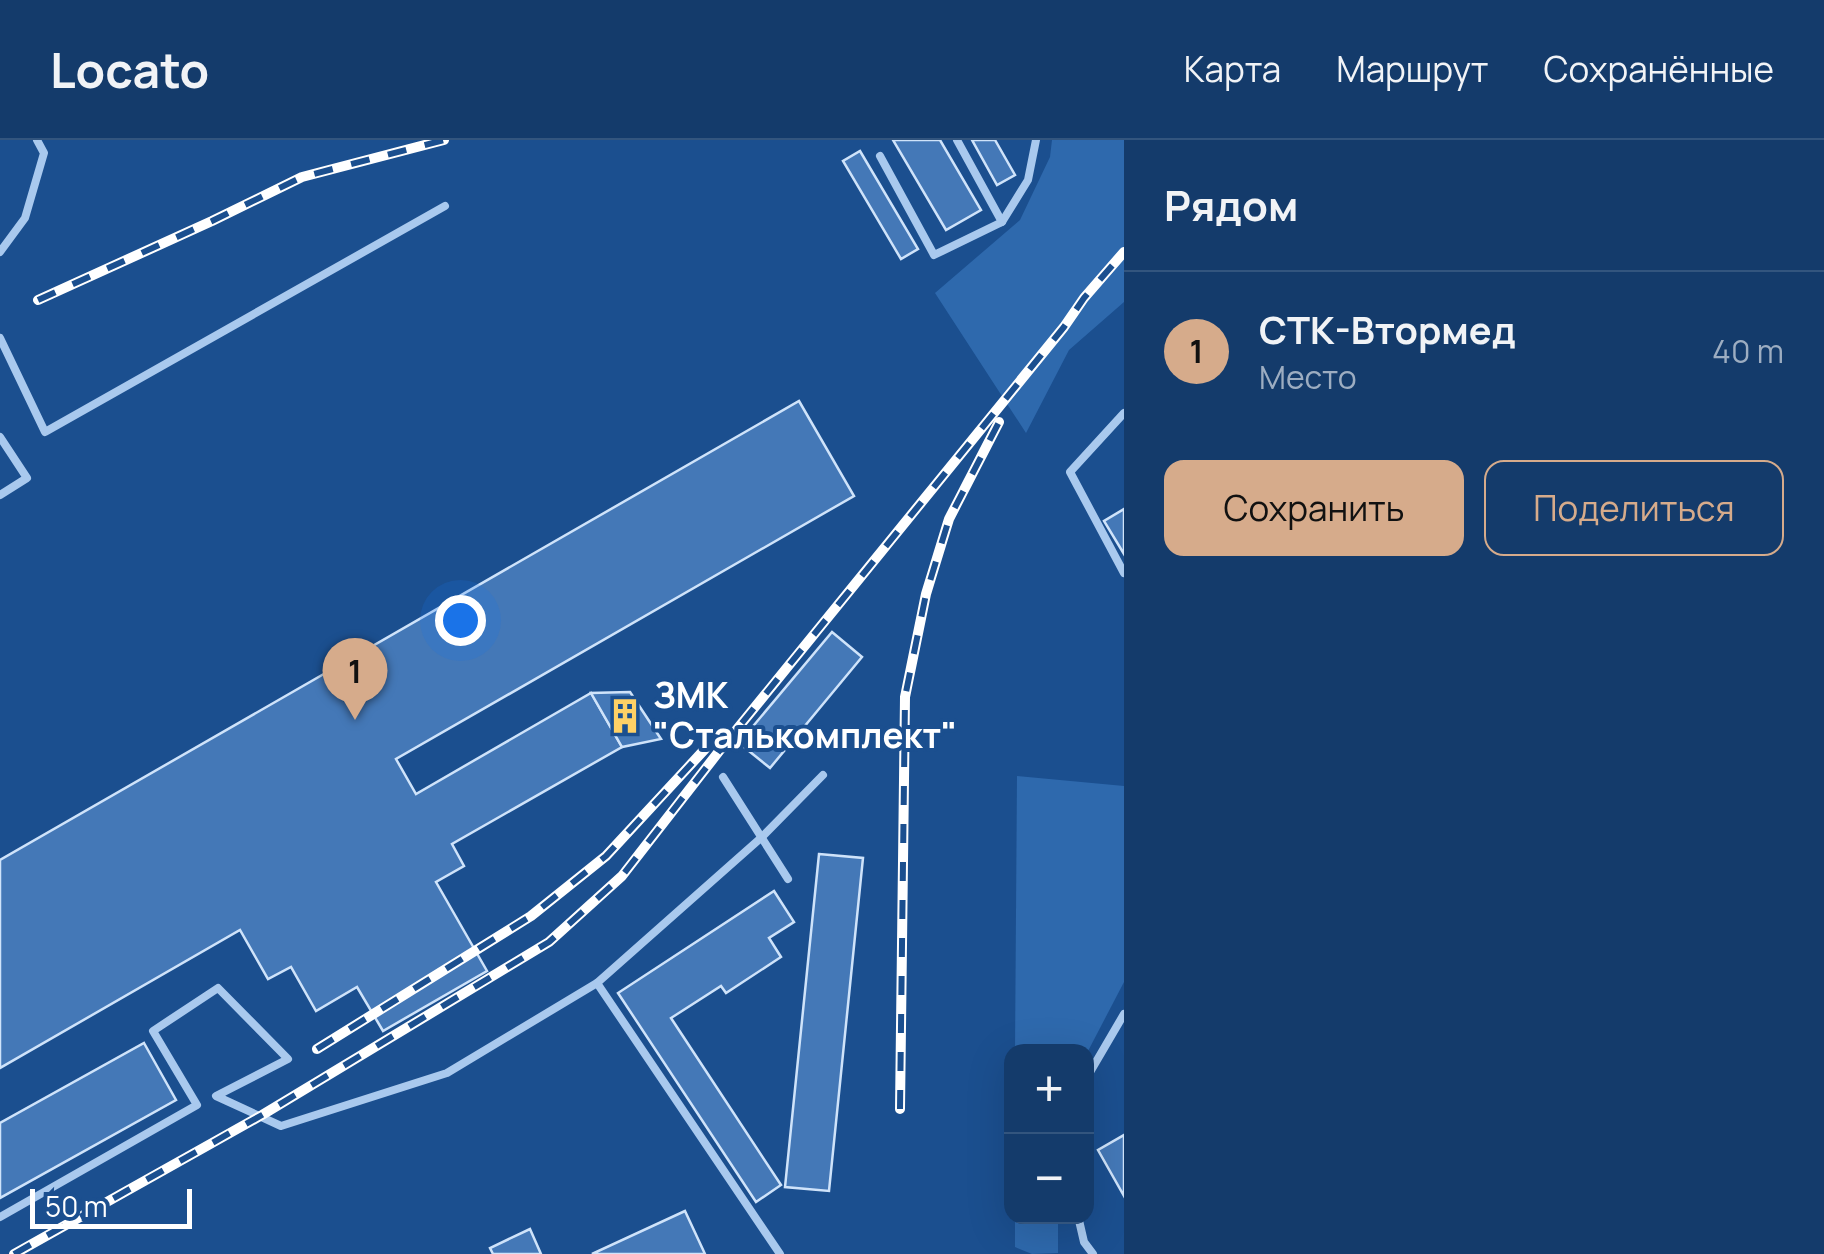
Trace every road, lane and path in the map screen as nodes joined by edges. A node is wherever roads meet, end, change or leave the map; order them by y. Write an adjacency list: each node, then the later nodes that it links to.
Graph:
1 (37, 140): 7 (lane)
2 (958, 140): 6 (lane)
3 (1036, 140): 6 (lane)
4 (880, 156): 6 (lane)
5 (446, 206): 8 (lane)
6 (1002, 222)
7 (0, 252)
8 (0, 338)
9 (1124, 413): 12 (lane)
10 (0, 437): 11 (lane)
11 (0, 496)
12 (1124, 573)
13 (823, 775): 15 (lane)
14 (722, 776): 15 (lane)
15 (762, 836): 16 (lane); 17 (lane)
16 (788, 879)
17 (596, 983): 20 (lane); 22 (lane)
18 (1124, 1014): 19 (lane)
19 (1094, 1065)
20 (0, 1218)
21 (1080, 1224): 23 (lane)
22 (780, 1254)
23 (1092, 1254)

